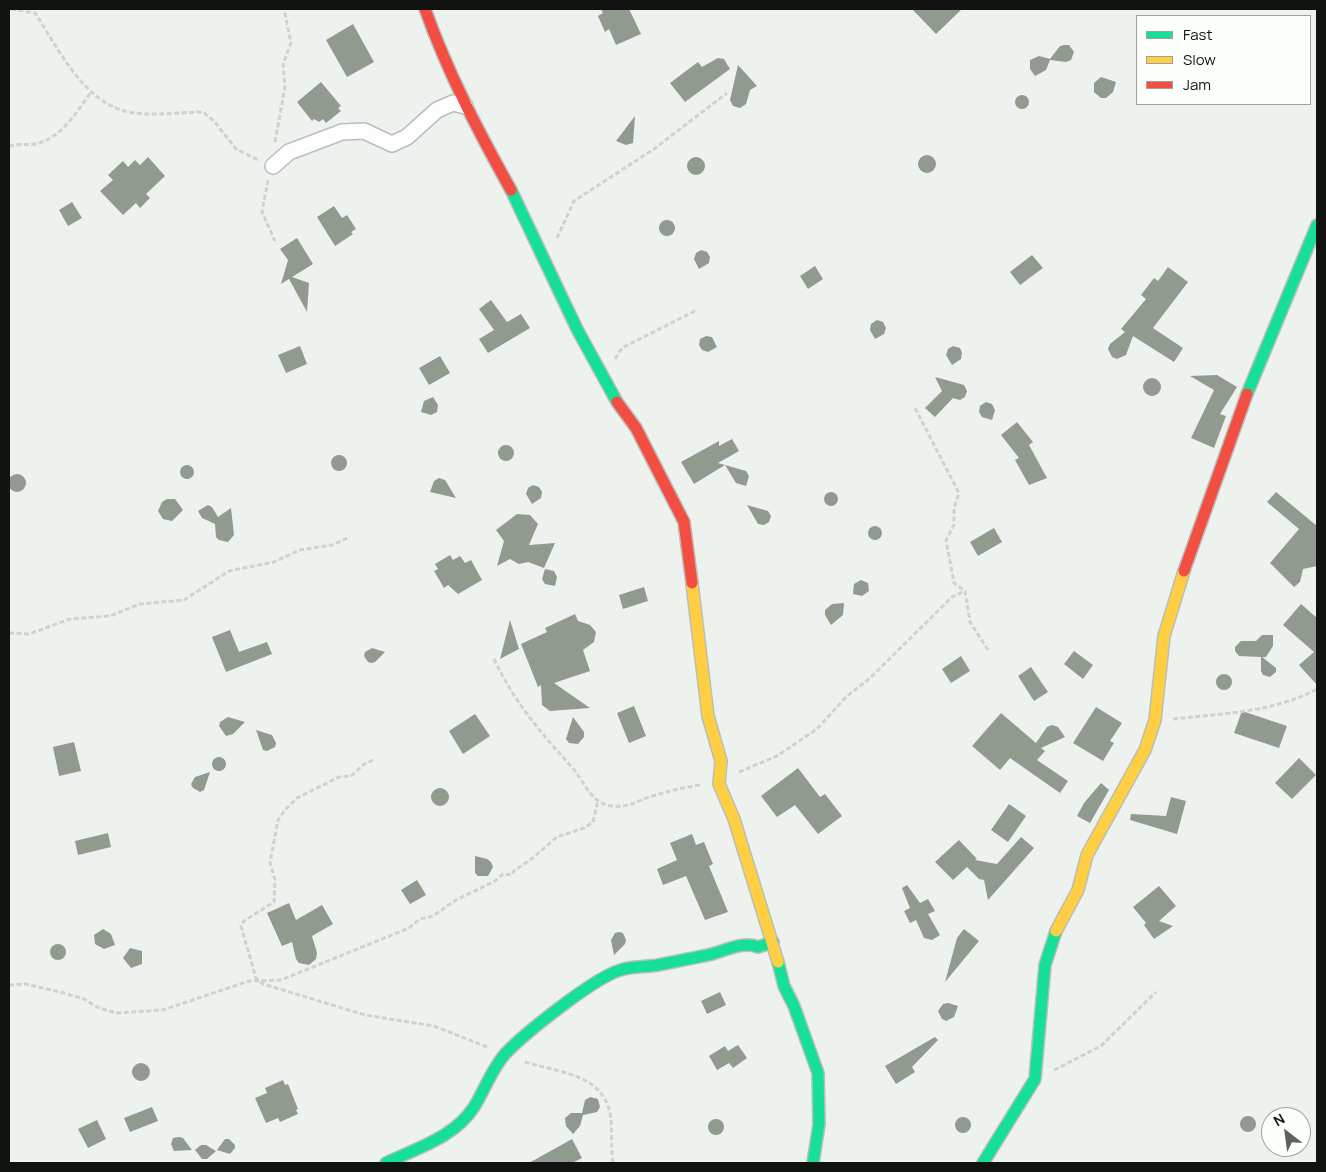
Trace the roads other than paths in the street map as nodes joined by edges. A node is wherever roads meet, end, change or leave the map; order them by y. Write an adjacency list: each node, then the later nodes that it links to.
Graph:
1 (425, 9): 2 (street)
2 (465, 106): 3 (street); 5 (street)
3 (272, 166)
4 (1317, 225): 8 (street)
5 (773, 942): 6 (street); 7 (street)
6 (386, 1163)
7 (813, 1163)
8 (983, 1163)

